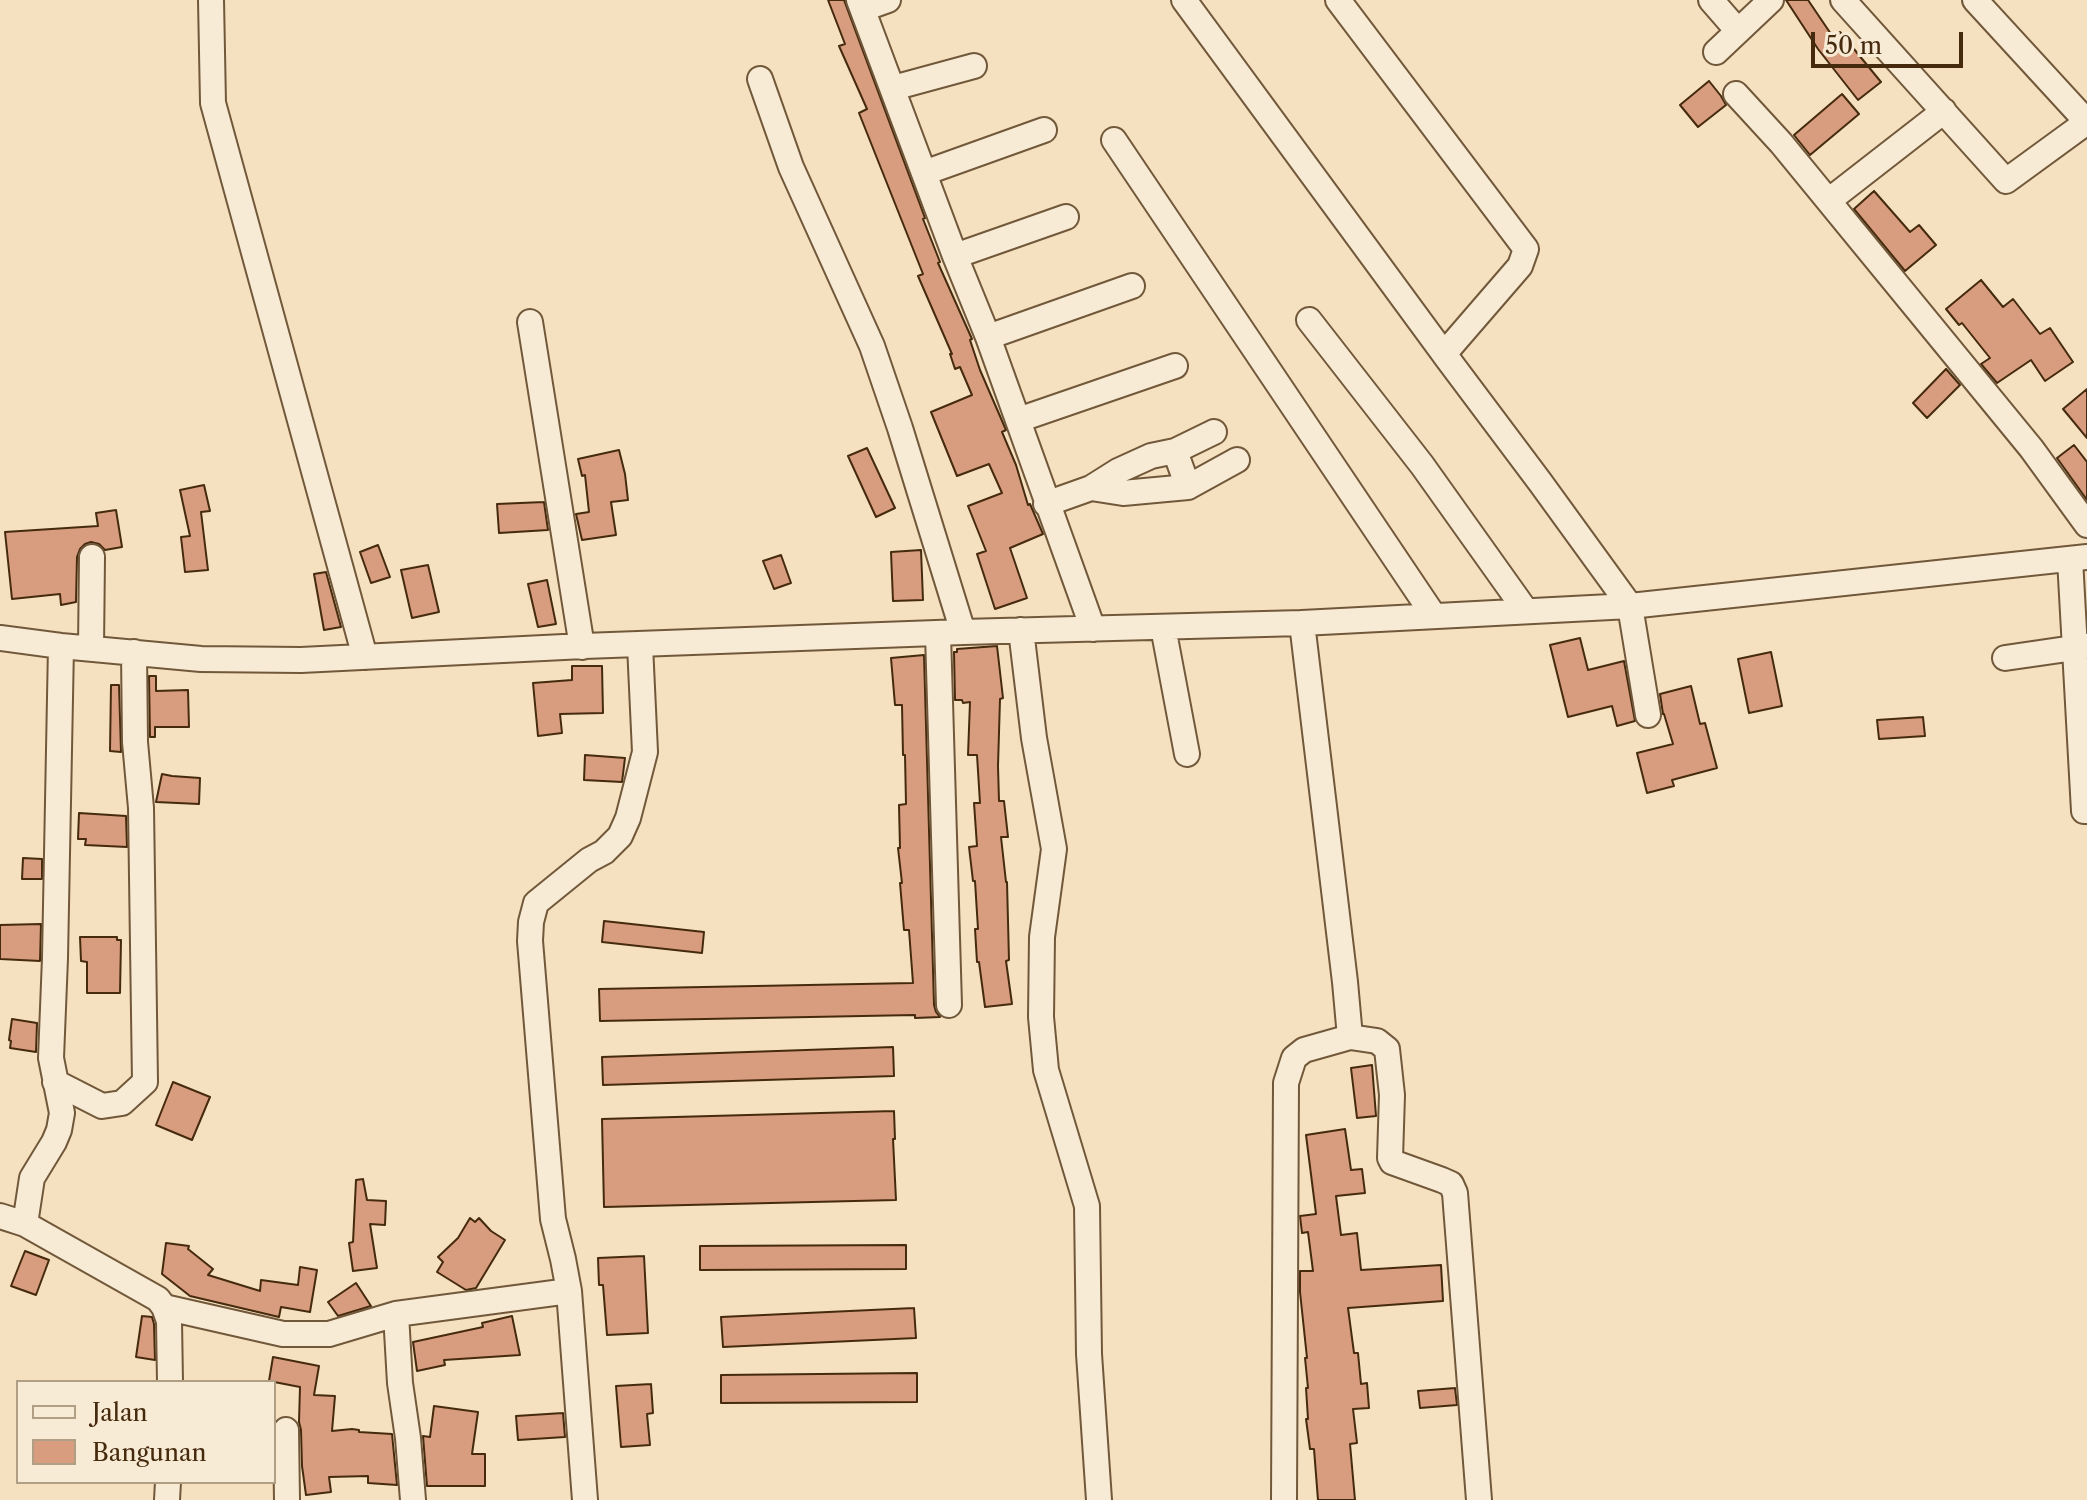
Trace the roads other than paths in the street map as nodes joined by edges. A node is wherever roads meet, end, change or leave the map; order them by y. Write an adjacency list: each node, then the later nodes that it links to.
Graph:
1 (211, 0): 56 (street)
2 (888, 0): 9 (street)
3 (1184, 0): 28 (street)
4 (1338, 0): 28 (street)
5 (1711, 0): 10 (street)
6 (1771, 0): 10 (street)
7 (1843, 0): 16 (street)
8 (1975, 0): 17 (street)
9 (861, 5): 14 (street)
10 (1738, 31): 11 (street)
11 (1716, 52)
12 (974, 66): 14 (street)
13 (760, 79): 47 (street)
14 (893, 88): 20 (street)
15 (1736, 94): 37 (street)
16 (1944, 111): 17 (street); 21 (street)
17 (2087, 122)
18 (1044, 130): 20 (street)
19 (1114, 140): 42 (street)
20 (924, 173): 23 (street)
21 (1836, 195)
22 (1066, 217): 23 (street)
23 (955, 256): 27 (street)
24 (1132, 286): 27 (street)
25 (1309, 320): 41 (street)
26 (530, 322): 52 (street)
27 (988, 337): 30 (street)
28 (1444, 354): 40 (street)
29 (1175, 366): 30 (street)
30 (1018, 420): 36 (street)
31 (1214, 432): 32 (street)
32 (1175, 451): 34 (street); 35 (street)
33 (1237, 460): 34 (street)
34 (1188, 487): 35 (street)
35 (1091, 488): 36 (street)
36 (1046, 504): 45 (street)
37 (2087, 525)
38 (92, 557): 54 (street)
39 (2079, 558): 40 (street); 53 (street)
40 (1630, 606): 41 (street); 58 (street)
41 (1526, 611): 42 (street)
42 (1434, 616): 43 (street)
43 (1302, 623): 44 (street); 63 (street)
44 (1163, 627): 45 (street); 60 (street)
45 (1093, 629): 46 (street)
46 (1021, 630): 47 (street); 75 (street)
47 (963, 632): 48 (street)
48 (938, 634): 50 (street); 62 (street)
49 (0, 638): 51 (street)
50 (640, 645): 52 (street); 67 (street)
51 (61, 646): 54 (street); 64 (street)
52 (582, 647): 56 (street)
53 (2081, 647): 57 (street); 59 (street)
54 (91, 648): 55 (street)
55 (134, 652): 56 (street); 64 (street)
56 (365, 657)
57 (2005, 658)
58 (1648, 715)
59 (2083, 736): 61 (street)
60 (1187, 754)
61 (2087, 811)
62 (949, 1005)
63 (1350, 1037): 76 (street); 77 (street)
64 (55, 1082): 66 (street)
65 (0, 1216): 66 (street)
66 (25, 1224): 68 (street)
67 (569, 1291): 69 (street); 74 (street)
68 (164, 1307): 69 (street); 70 (street)
69 (396, 1314): 73 (street)
70 (170, 1380)
71 (286, 1430): 72 (street)
72 (287, 1500)
73 (413, 1500)
74 (585, 1500)
75 (1099, 1500)
76 (1284, 1500)
77 (1479, 1500)

